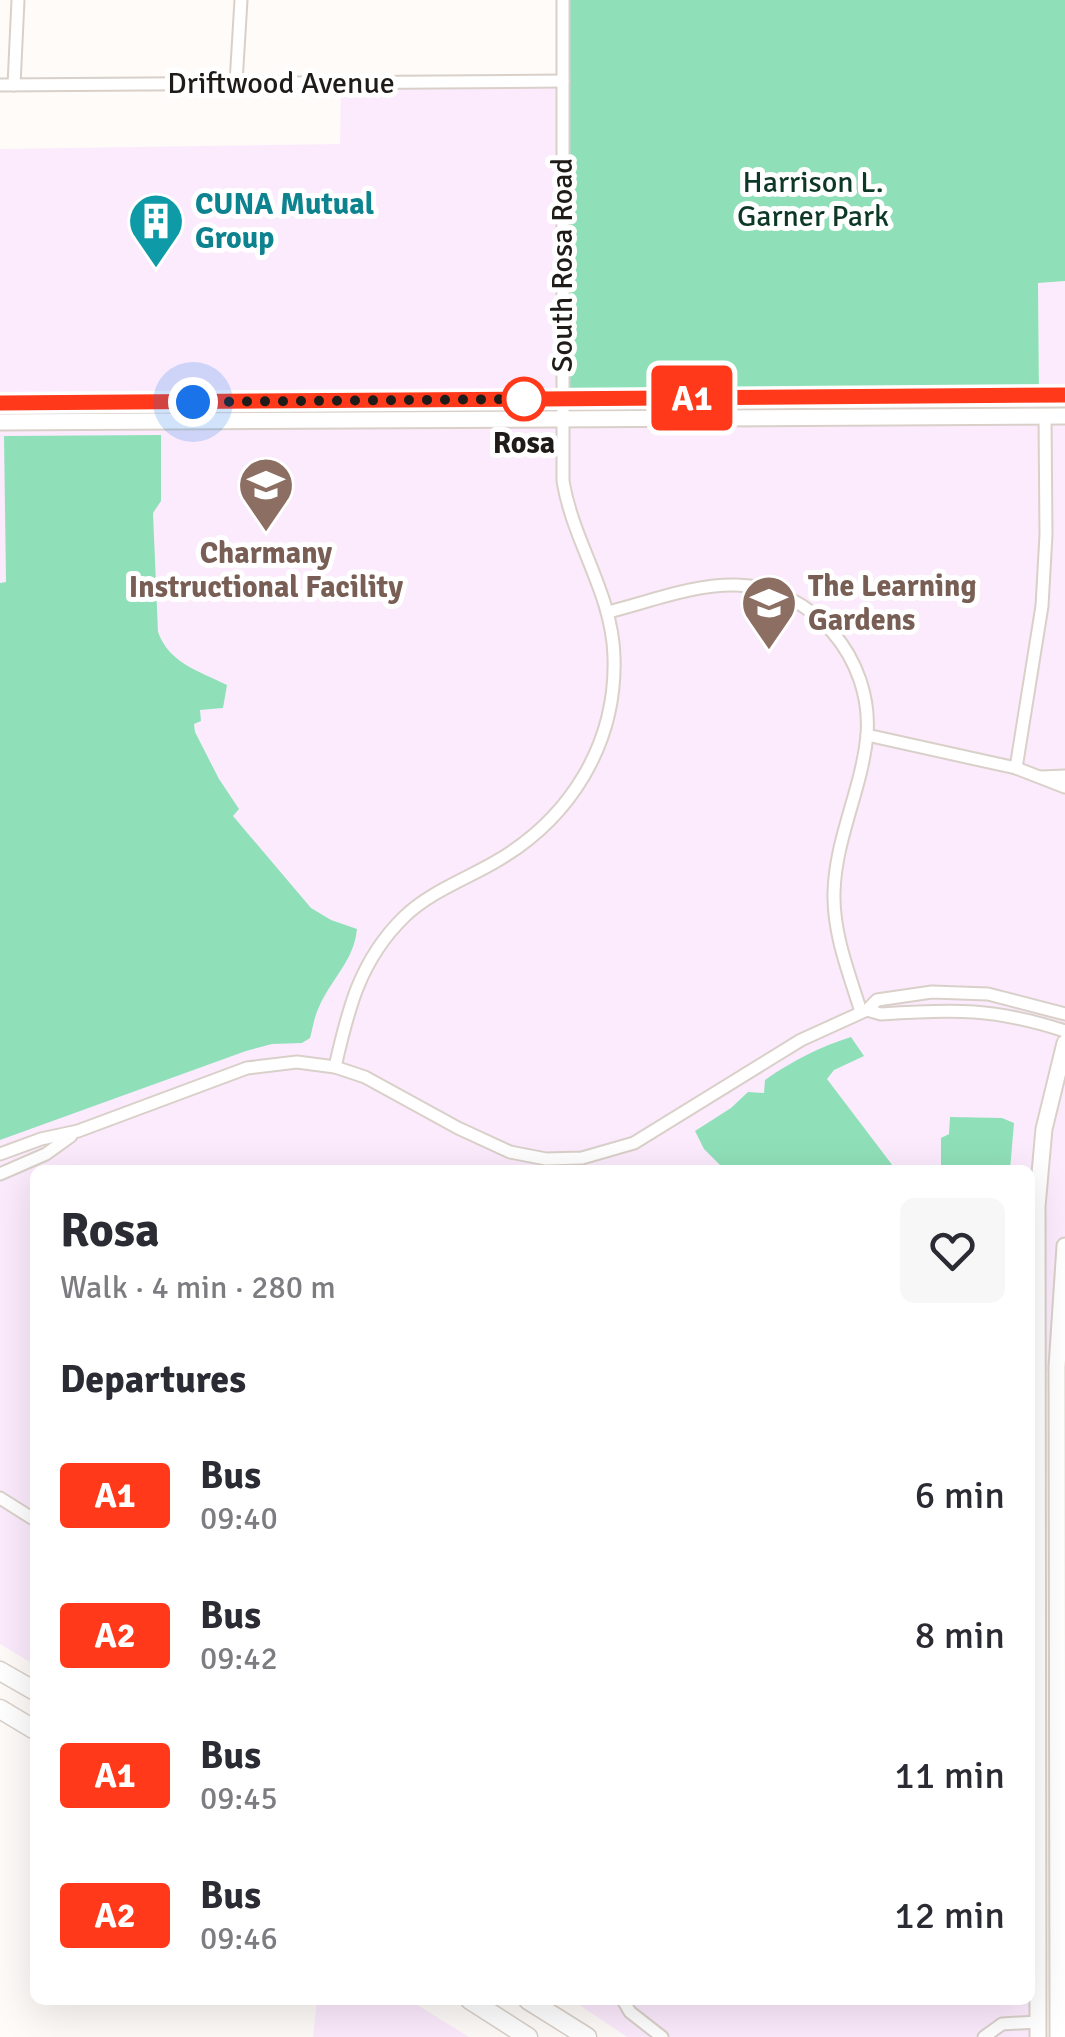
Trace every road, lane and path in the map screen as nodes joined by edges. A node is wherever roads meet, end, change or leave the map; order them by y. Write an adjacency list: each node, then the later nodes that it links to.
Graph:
1 (18, 0): 7 (street)
2 (240, 0): 5 (street)
3 (563, 0): 4 (street, South Rosa Road)
4 (562, 82): 5 (street, Driftwood Avenue); 9 (street, South Rosa Road)
5 (236, 83): 7 (street, Driftwood Avenue)
6 (0, 85): 7 (street, Driftwood Avenue)
7 (14, 85)
8 (1065, 395): 9 (main road)
9 (561, 398): 10 (main road); 13 (street, South Rosa Road)
10 (0, 404)
11 (1045, 416): 12 (main road); 13 (main road); 17 (street)
12 (1065, 416)
13 (561, 418): 14 (main road); 15 (street, South Rosa Road)
14 (0, 422)
15 (608, 612): 16 (street); 25 (street, South Rosa Road)
16 (867, 735): 17 (street); 21 (street)
17 (1016, 768): 19 (street)
18 (1065, 776): 19 (street)
19 (1041, 777): 20 (street)
20 (1065, 787)
21 (864, 1011): 22 (street); 23 (street); 25 (street)
22 (1065, 1014)
23 (1065, 1031)
24 (1065, 1043): 30 (main road)
25 (336, 1066): 26 (street)
26 (78, 1131): 27 (street); 28 (street)
27 (0, 1154)
28 (0, 1174)
29 (1065, 1246): 31 (main road)
30 (1035, 1334)
31 (1061, 1375): 32 (street); 37 (main road)
32 (1035, 1376)
33 (1035, 1453): 36 (main road)
34 (0, 1498): 35 (street)
35 (30, 1517)
36 (1037, 1608): 38 (main road); 39 (main road)
37 (1061, 1619): 39 (main road)
38 (1037, 1641): 40 (main road); 45 (main road)
39 (1058, 1644): 40 (main road)
40 (1058, 1664): 46 (main road)
41 (0, 1670): 42 (highway)
42 (30, 1688)
43 (0, 1709): 44 (highway)
44 (30, 1727)
45 (1035, 1786)
46 (1061, 1858): 47 (street); 48 (main road)
47 (1035, 1859)
48 (1061, 1900): 58 (main road)
49 (1035, 1902): 53 (main road)
50 (478, 2005): 54 (highway)
51 (536, 2005): 55 (highway)
52 (626, 2005): 56 (street)
53 (1038, 2030): 57 (street)
54 (528, 2037)
55 (587, 2037)
56 (662, 2037)
57 (984, 2037)
58 (1058, 2037)

